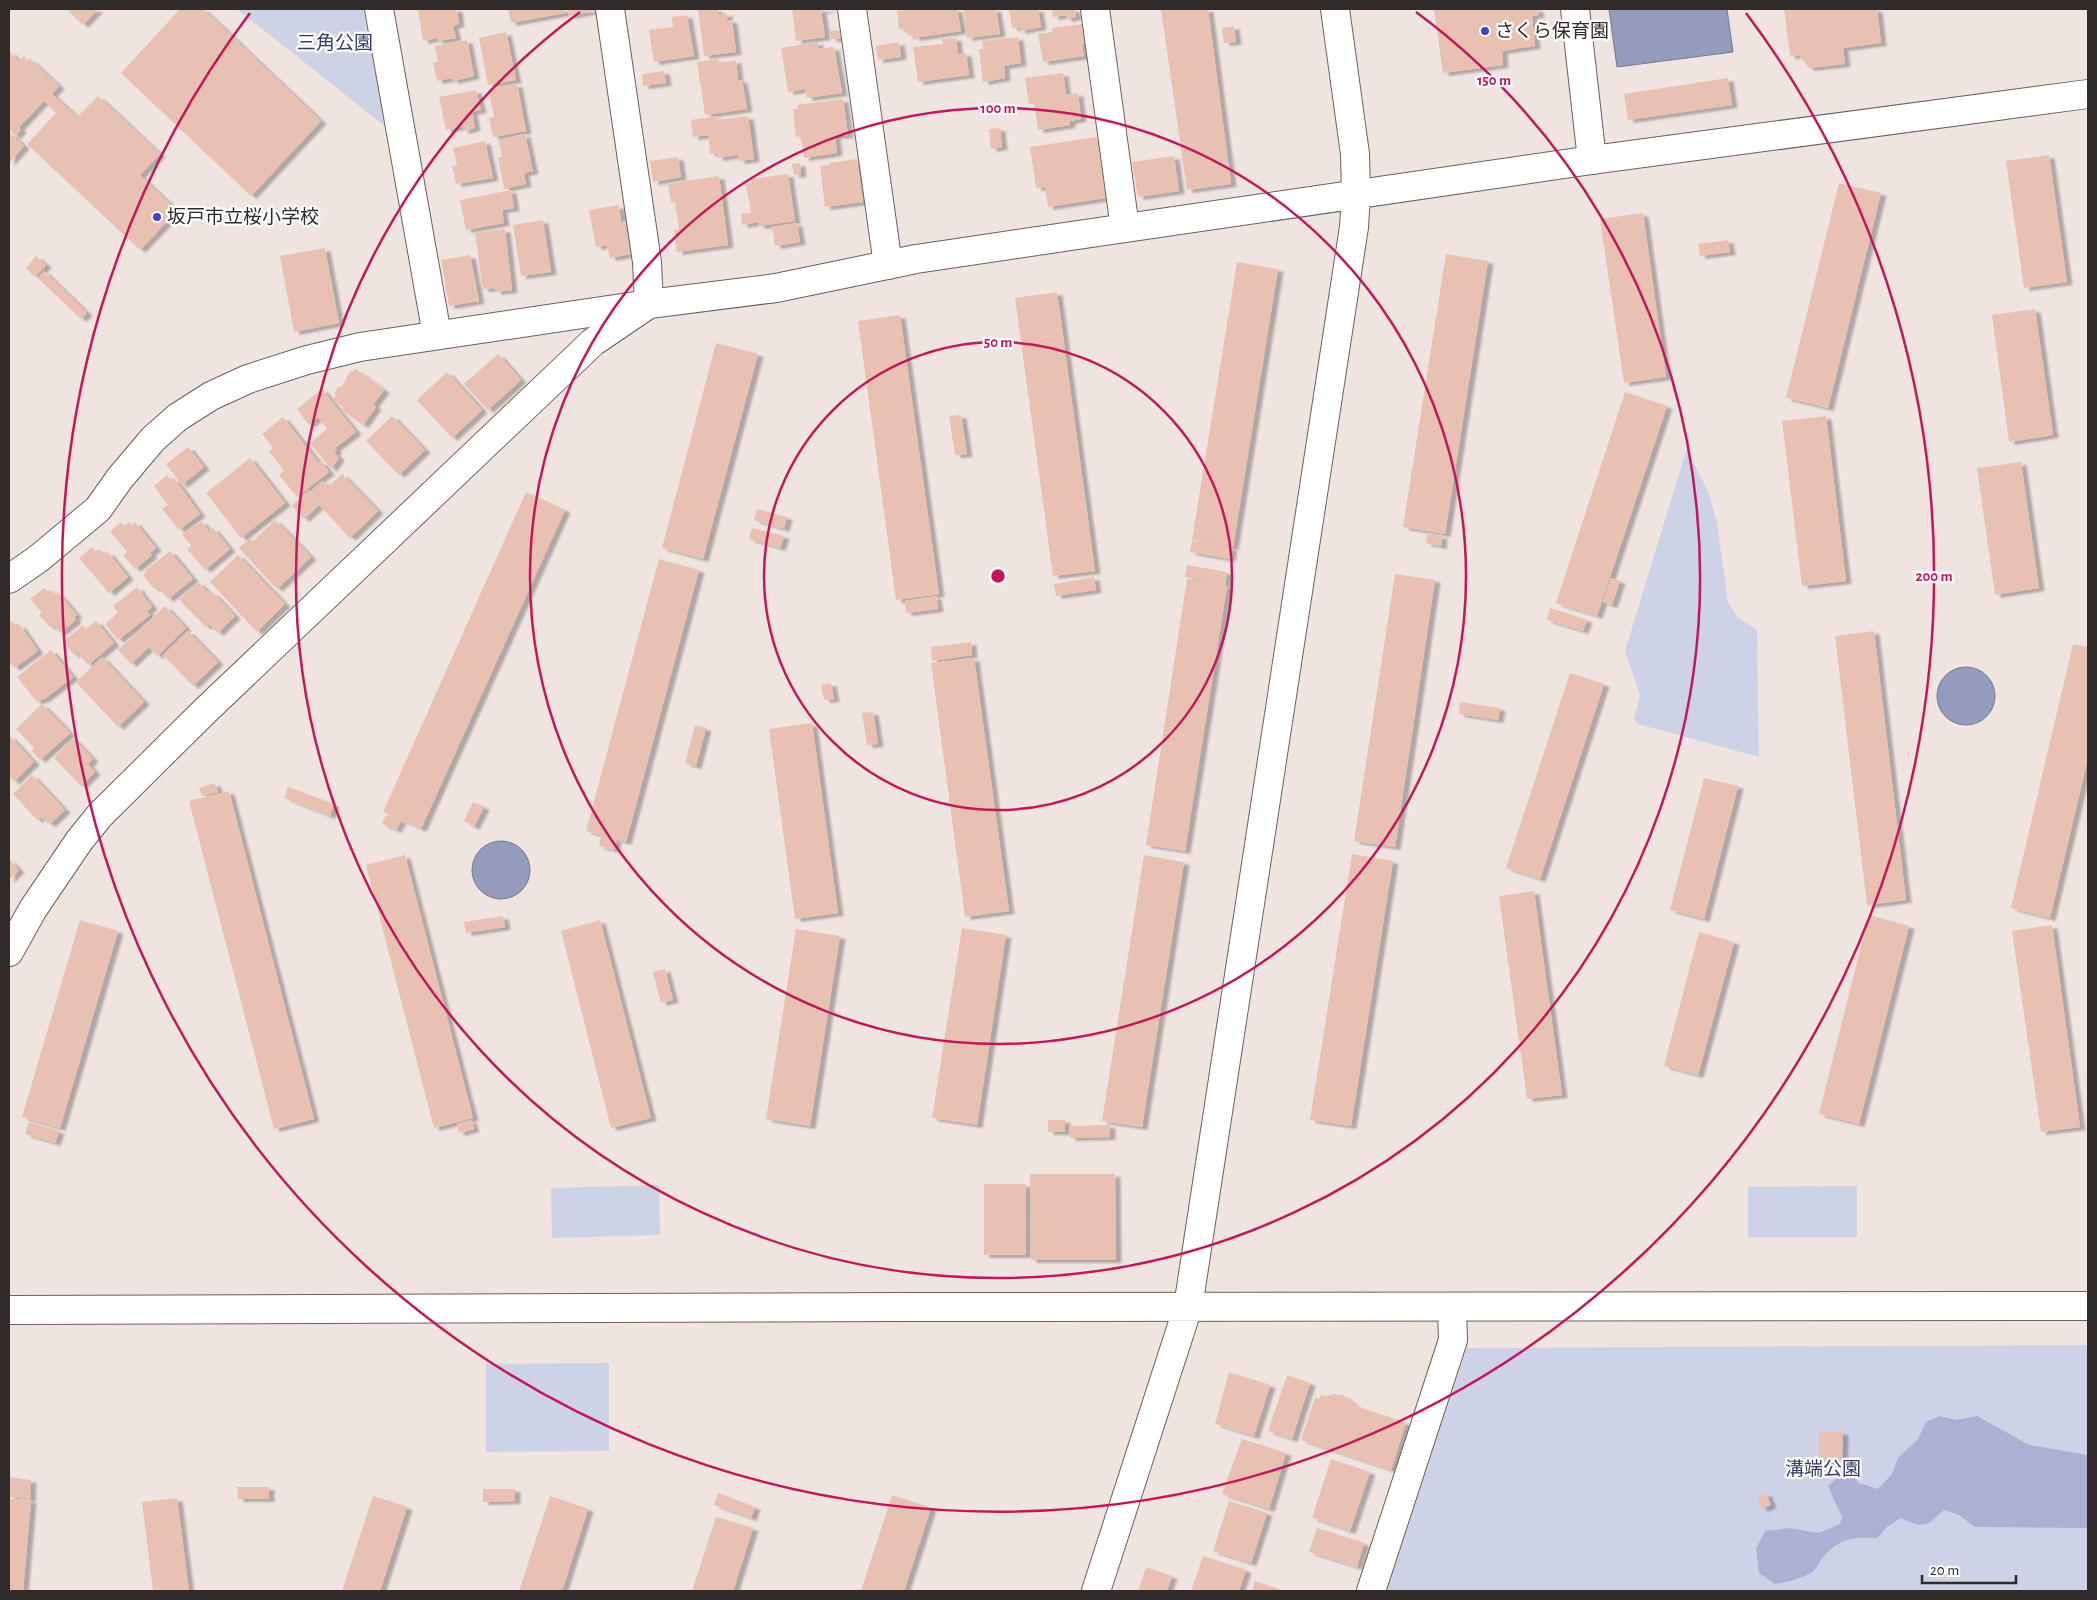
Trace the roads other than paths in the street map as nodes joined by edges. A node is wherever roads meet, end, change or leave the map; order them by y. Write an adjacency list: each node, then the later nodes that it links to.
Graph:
1 (378, 9): 14 (street)
2 (626, 9): 7 (street)
3 (852, 9): 12 (street)
4 (1095, 9): 11 (street)
5 (1335, 9): 10 (street)
6 (1575, 9): 9 (street)
7 (612, 21): 13 (street)
8 (2088, 94): 9 (street)
9 (1592, 160): 10 (street)
10 (1356, 196): 11 (street); 18 (street)
11 (1125, 228): 12 (street)
12 (888, 265): 13 (street)
13 (649, 304): 14 (street); 16 (street)
14 (437, 335): 15 (street)
15 (9, 579)
16 (9, 952)
17 (2088, 1306): 19 (street)
18 (1188, 1307): 19 (street); 20 (street); 21 (street)
19 (1452, 1308): 22 (street)
20 (9, 1310)
21 (1096, 1591)
22 (1371, 1591)

